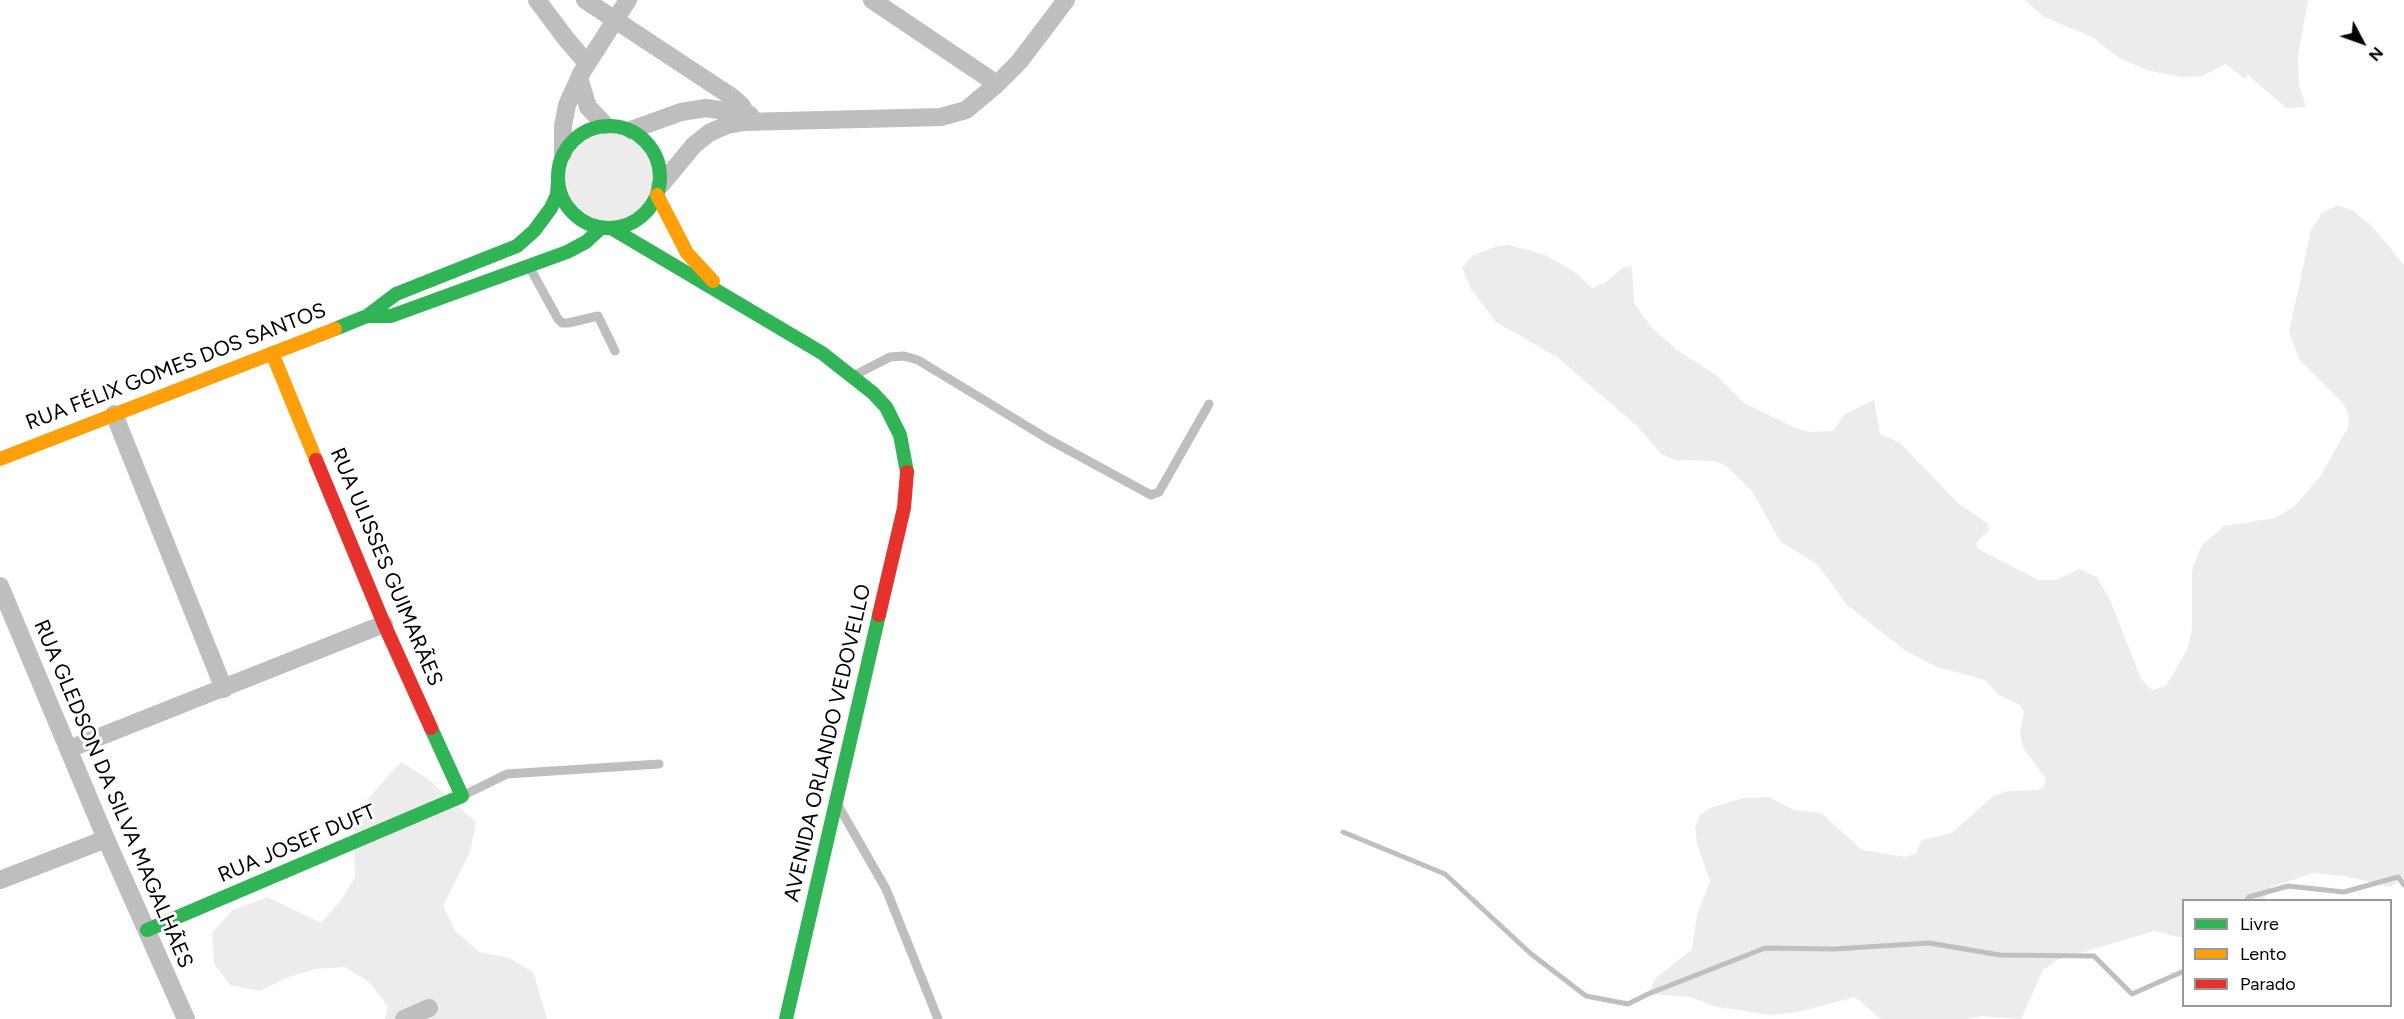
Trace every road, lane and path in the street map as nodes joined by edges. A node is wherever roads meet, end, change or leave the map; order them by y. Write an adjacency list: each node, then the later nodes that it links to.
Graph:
1 (537, 0): 7 (street)
2 (585, 0): 6 (street)
3 (628, 0): 6 (street)
4 (872, 0): 8 (street)
5 (1066, 0): 8 (street)
6 (615, 20): 7 (street); 9 (street)
7 (583, 70): 10 (street); 12 (street)
8 (997, 84): 9 (street)
9 (745, 118): 11 (street); 14 (street)
10 (604, 125): 11 (street); 12 (street)
11 (631, 130): 14 (street)
12 (563, 154): 13 (street)
13 (558, 180): 15 (street); 18 (street, RUA FÉLIX GOMES DOS SANTOS)
14 (658, 190): 15 (street); 17 (street)
15 (606, 228): 16 (street, RUA FÉLIX GOMES DOS SANTOS); 17 (street)
16 (529, 266): 18 (street, RUA FÉLIX GOMES DOS SANTOS); 19 (lane)
17 (725, 294): 21 (street)
18 (367, 316): 20 (street, RUA FÉLIX GOMES DOS SANTOS)
19 (615, 351)
20 (272, 353): 23 (street, RUA FÉLIX GOMES DOS SANTOS); 26 (street, RUA ULISSES GUIMARÃES)
21 (853, 376): 22 (lane); 31 (street, AVENIDA ORLANDO VEDOVELLO)
22 (1209, 404)
23 (114, 414): 24 (street, RUA FÉLIX GOMES DOS SANTOS); 27 (street)
24 (1, 456)
25 (0, 586): 28 (street, RUA GLEDSON DA SILVA MAGALHÃES)
26 (384, 624): 27 (street); 30 (street, RUA ULISSES GUIMARÃES)
27 (224, 689): 28 (street)
28 (69, 749): 32 (street, RUA GLEDSON DA SILVA MAGALHÃES)
29 (659, 764): 30 (lane)
30 (462, 796): 34 (street, RUA JOSEF DUFT)
31 (837, 802): 38 (street, AVENIDA ORLANDO VEDOVELLO); 39 (lane)
32 (106, 838): 33 (street); 34 (street, RUA GLEDSON DA SILVA MAGALHÃES)
33 (0, 880)
34 (147, 930): 36 (street, RUA GLEDSON DA SILVA MAGALHÃES)
35 (429, 1008): 37 (street)
36 (186, 1019)
37 (404, 1019)
38 (786, 1019)
39 (938, 1019)

